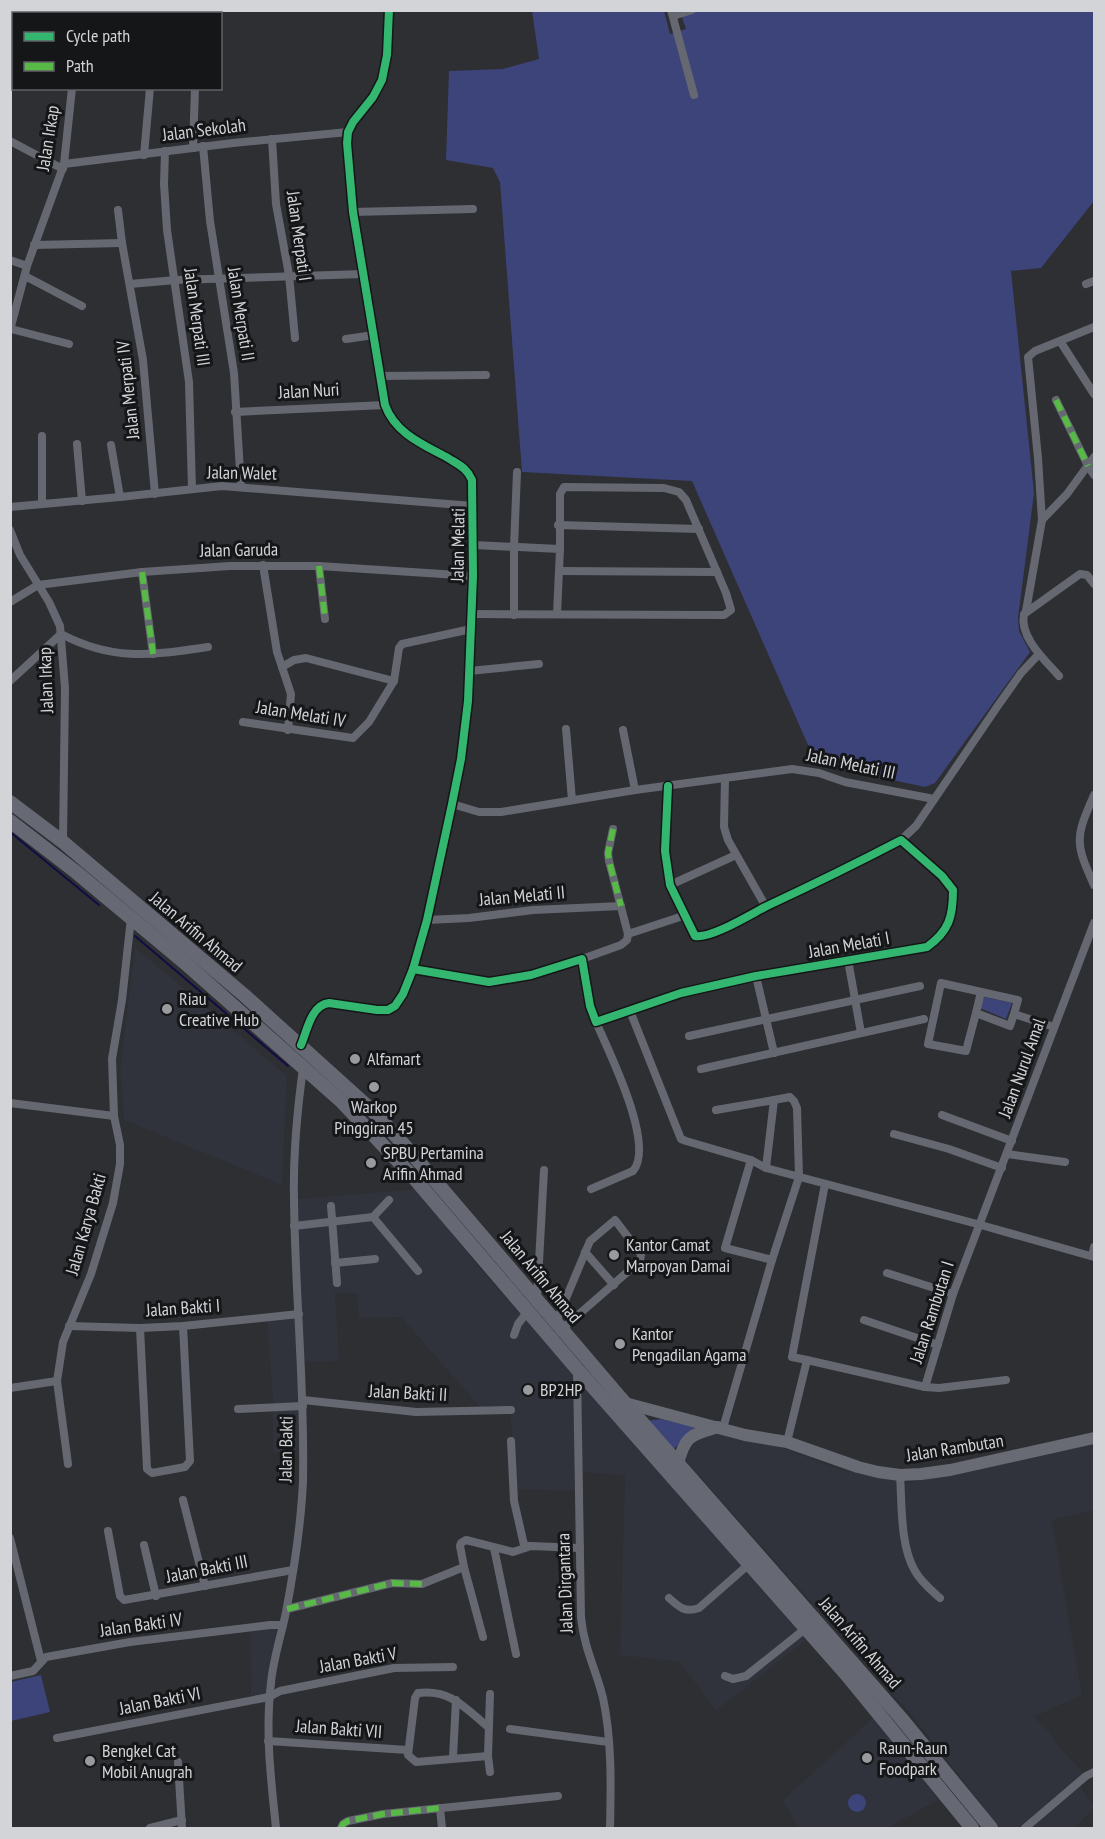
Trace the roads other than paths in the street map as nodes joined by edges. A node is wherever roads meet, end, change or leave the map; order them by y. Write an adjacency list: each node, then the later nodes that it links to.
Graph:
1 (389, 10): 8 (street)
2 (692, 10): 3 (street)
3 (672, 13): 7 (street)
4 (72, 90): 15 (street, Jalan Irkap)
5 (150, 90): 14 (street)
6 (195, 90): 12 (street)
7 (694, 95)
8 (348, 132): 9 (street, Jalan Sekolah); 18 (street, Jalan Melati)
9 (272, 139): 11 (street, Jalan Sekolah); 24 (street, Jalan Merpati I)
10 (10, 141): 15 (street)
11 (203, 146): 12 (street, Jalan Sekolah); 26 (street, Jalan Merpati II)
12 (193, 148): 13 (street, Jalan Sekolah)
13 (165, 151): 14 (street, Jalan Sekolah); 27 (street, Jalan Merpati III)
14 (144, 155): 15 (street, Jalan Sekolah)
15 (63, 166): 20 (street, Jalan Irkap)
16 (473, 209): 18 (street)
17 (118, 210): 19 (street, Jalan Merpati IV)
18 (354, 212): 23 (street, Jalan Melati)
19 (122, 243): 20 (street); 28 (street, Jalan Merpati IV)
20 (34, 245): 22 (street, Jalan Irkap)
21 (10, 260): 22 (street)
22 (27, 266): 25 (street, Jalan Irkap)
23 (364, 274): 24 (street); 32 (street, Jalan Melati)
24 (289, 275): 26 (street); 33 (street, Jalan Merpati I)
25 (25, 276): 29 (street); 31 (street, Jalan Irkap)
26 (219, 279): 27 (street); 42 (street, Jalan Merpati II)
27 (176, 280): 28 (street); 51 (street, Jalan Merpati III)
28 (130, 284): 52 (street, Jalan Merpati IV)
29 (82, 306)
30 (1095, 327): 35 (street)
31 (11, 328): 36 (street)
32 (374, 335): 34 (street); 38 (street, Jalan Melati)
33 (296, 338)
34 (346, 339)
35 (1060, 341): 39 (street); 58 (street)
36 (69, 344)
37 (486, 375): 38 (street)
38 (380, 376): 41 (street, Jalan Melati)
39 (1095, 394)
40 (1056, 400): 47 (street)
41 (385, 405): 42 (street, Jalan Nuri); 56 (street, Jalan Melati)
42 (235, 412): 50 (street, Jalan Merpati II)
43 (42, 436): 55 (street)
44 (76, 444): 54 (street)
45 (111, 445): 53 (street)
46 (1095, 458): 47 (street)
47 (1088, 466): 49 (street); 58 (street)
48 (517, 472): 63 (street)
49 (1095, 475)
50 (241, 487): 51 (street, Jalan Walet); 56 (street, Jalan Walet)
51 (192, 489): 52 (street, Jalan Walet)
52 (155, 494): 53 (street, Jalan Walet)
53 (120, 497): 54 (street, Jalan Walet)
54 (82, 501): 55 (street, Jalan Walet)
55 (42, 503): 57 (street, Jalan Walet)
56 (473, 506): 62 (street, Jalan Melati)
57 (10, 507)
58 (1042, 520): 74 (street)
59 (558, 525): 60 (street); 60 (street); 64 (street)
60 (699, 529): 69 (street)
61 (10, 530): 72 (street, Jalan Irkap)
62 (473, 545): 63 (street); 70 (street, Jalan Melati)
63 (514, 547): 64 (street); 77 (street)
64 (560, 549): 67 (street)
65 (262, 565): 66 (street, Jalan Garuda); 68 (street, Jalan Garuda); 85 (street)
66 (319, 566): 70 (street, Jalan Garuda); 78 (street)
67 (558, 571): 69 (street); 76 (street)
68 (142, 572): 72 (street, Jalan Garuda); 82 (street)
69 (717, 572): 76 (street)
70 (473, 576): 75 (street, Jalan Melati)
71 (1095, 584): 74 (street)
72 (39, 585): 73 (street, Jalan Garuda); 80 (street, Jalan Irkap)
73 (10, 602)
74 (1026, 611): 83 (street)
75 (472, 614): 77 (street); 79 (street, Jalan Melati)
76 (557, 614): 77 (street)
77 (514, 615)
78 (324, 619)
79 (471, 629): 86 (street, Jalan Melati); 89 (street, Jalan Melati IV)
80 (61, 634): 82 (street); 88 (street); 105 (street, Jalan Irkap)
81 (208, 646): 82 (street)
82 (153, 654)
83 (1039, 654): 87 (street); 98 (street)
84 (539, 664): 86 (street)
85 (282, 667): 89 (street); 92 (street)
86 (469, 671): 101 (street, Jalan Melati)
87 (1059, 676)
88 (10, 681)
89 (394, 681): 92 (street, Jalan Melati IV)
90 (243, 722): 92 (street, Jalan Melati IV)
91 (566, 729): 99 (street)
92 (288, 730)
93 (623, 730): 96 (street)
94 (725, 778): 95 (street, Jalan Melati III); 98 (street, Jalan Melati III); 106 (street)
95 (668, 786): 96 (street, Jalan Melati III); 108 (street)
96 (635, 790): 99 (street, Jalan Melati III)
97 (1095, 795): 109 (street)
98 (934, 799): 104 (street)
99 (572, 800): 101 (street, Jalan Melati III)
100 (10, 802): 105 (main road, Jalan Arifin Ahmad)
101 (452, 804): 114 (street, Jalan Melati)
102 (10, 821): 107 (main road, Jalan Arifin Ahmad)
103 (613, 829): 110 (street)
104 (901, 840): 111 (street); 118 (street, Jalan Melati I)
105 (63, 842): 107 (main road, Jalan Arifin Ahmad)
106 (736, 855): 108 (street); 111 (street)
107 (80, 867): 113 (main road, Jalan Arifin Ahmad); 133 (main road, Jalan Arifin Ahmad)
108 (670, 885): 112 (street)
109 (1095, 885)
110 (621, 906): 114 (street, Jalan Melati II); 116 (street)
111 (766, 907): 112 (street)
112 (683, 916): 116 (street)
113 (131, 918): 135 (main road, Jalan Arifin Ahmad); 141 (street, Jalan Karya Bakti)
114 (427, 920): 119 (street, Jalan Melati)
115 (1095, 923): 130 (street, Jalan Nurul Amal)
116 (628, 934): 117 (street)
117 (582, 959): 119 (street); 129 (street)
118 (848, 960): 120 (street, Jalan Melati I); 123 (street)
119 (413, 969): 133 (street, Jalan Melati)
120 (756, 976): 124 (street, Jalan Melati I); 127 (street)
121 (920, 986): 123 (street)
122 (981, 992): 125 (street); 125 (street); 126 (street)
123 (854, 999): 127 (street); 131 (street)
124 (630, 1011): 129 (street, Jalan Melati I); 145 (street)
125 (976, 1013): 126 (street)
126 (1014, 1014): 130 (street)
127 (766, 1019): 132 (street); 134 (street)
128 (924, 1019): 131 (street)
129 (596, 1022): 152 (street)
130 (1054, 1027): 143 (street, Jalan Nurul Amal)
131 (861, 1033): 134 (street)
132 (689, 1036)
133 (301, 1046): 159 (main road, Jalan Arifin Ahmad)
134 (774, 1053): 136 (street)
135 (303, 1068): 158 (street, Jalan Bakti); 160 (main road, Jalan Arifin Ahmad)
136 (701, 1069)
137 (774, 1100): 139 (street); 147 (street); 150 (street)
138 (10, 1103): 141 (street)
139 (716, 1110)
140 (942, 1115): 143 (street)
141 (114, 1116): 176 (street, Jalan Karya Bakti)
142 (894, 1134): 148 (street)
143 (1012, 1141): 144 (street, Jalan Nurul Amal)
144 (1007, 1154): 146 (street); 148 (street, Jalan Nurul Amal)
145 (751, 1160): 147 (street); 165 (street)
146 (1065, 1162)
147 (766, 1168): 150 (street)
148 (1002, 1168): 157 (street, Jalan Nurul Amal)
149 (544, 1170): 172 (street)
150 (799, 1177): 151 (street); 165 (street)
151 (825, 1184): 157 (street); 182 (street)
152 (591, 1189)
153 (389, 1200): 155 (street)
154 (331, 1206): 156 (street)
155 (373, 1217): 156 (street); 167 (street)
156 (332, 1222): 158 (street); 166 (street)
157 (981, 1225): 163 (street); 171 (street, Jalan Rambutan I)
158 (294, 1226): 174 (street, Jalan Bakti)
159 (480, 1233): 160 (main road); 172 (main road, Jalan Arifin Ahmad)
160 (470, 1243): 173 (main road, Jalan Arifin Ahmad)
161 (1095, 1247): 163 (street)
162 (585, 1252): 170 (street); 170 (street); 178 (street)
163 (1093, 1257)
164 (375, 1259): 166 (street)
165 (772, 1260): 192 (street)
166 (335, 1263): 169 (street)
167 (418, 1271)
168 (886, 1273): 171 (street)
169 (337, 1283)
170 (614, 1284): 178 (street)
171 (953, 1294): 181 (street, Jalan Rambutan I)
172 (537, 1299): 178 (main road, Jalan Arifin Ahmad)
173 (528, 1311): 180 (street); 183 (main road, Jalan Arifin Ahmad)
174 (299, 1314): 177 (street, Jalan Bakti I); 188 (street, Jalan Bakti)
175 (864, 1320): 181 (street)
176 (69, 1326): 179 (street, Jalan Bakti I); 185 (street, Jalan Karya Bakti)
177 (183, 1326): 179 (street, Jalan Bakti I); 179 (street)
178 (559, 1326): 189 (main road, Jalan Arifin Ahmad)
179 (140, 1328)
180 (514, 1335)
181 (938, 1345): 186 (street, Jalan Rambutan I)
182 (807, 1360): 186 (street, Jalan Rambutan I); 195 (street)
183 (577, 1369): 205 (street, Jalan Dirgantara); 206 (main road, Jalan Arifin Ahmad)
184 (1006, 1380): 186 (street)
185 (57, 1381): 187 (street); 196 (street, Jalan Karya Bakti)
186 (924, 1387)
187 (10, 1388)
188 (303, 1403): 190 (street, Jalan Bakti II); 191 (street, Jalan Bakti II); 208 (street, Jalan Bakti)
189 (625, 1403): 192 (main road, Jalan Rambutan); 197 (main road, Jalan Arifin Ahmad)
190 (238, 1409)
191 (511, 1410)
192 (721, 1427): 195 (main road, Jalan Rambutan); 197 (main road)
193 (1095, 1438): 198 (main road, Jalan Rambutan)
194 (510, 1441): 203 (street)
195 (787, 1442): 198 (main road, Jalan Rambutan)
196 (68, 1464)
197 (678, 1464): 220 (main road, Jalan Arifin Ahmad)
198 (900, 1475): 212 (street)
199 (183, 1500): 209 (street)
200 (108, 1531): 210 (street, Jalan Bakti III)
201 (10, 1538): 218 (street)
202 (144, 1545): 210 (street)
203 (528, 1546): 204 (street); 205 (street)
204 (494, 1548): 207 (street); 217 (street)
205 (580, 1548): 230 (street, Jalan Dirgantara)
206 (748, 1565): 211 (street); 215 (main road, Jalan Arifin Ahmad)
207 (464, 1567): 213 (street); 216 (street)
208 (293, 1570): 209 (street, Jalan Bakti III); 213 (street, Jalan Bakti)
209 (205, 1586): 210 (street, Jalan Bakti III)
210 (156, 1596)
211 (669, 1598)
212 (940, 1599)
213 (287, 1609): 214 (street, Jalan Bakti)
214 (283, 1625): 218 (street, Jalan Bakti IV); 224 (street, Jalan Bakti)
215 (805, 1629): 220 (main road, Jalan Arifin Ahmad); 222 (street)
216 (483, 1637)
217 (516, 1654)
218 (41, 1661): 221 (street, Jalan Bakti IV)
219 (453, 1667): 224 (street, Jalan Bakti V)
220 (851, 1670): 245 (main road, Jalan Arifin Ahmad); 246 (main road, Jalan Arifin Ahmad)
221 (10, 1676)
222 (725, 1676)
223 (490, 1694): 226 (street)
224 (269, 1697): 228 (street, Jalan Bakti VI); 229 (street, Jalan Bakti)
225 (456, 1700): 226 (street); 231 (street); 233 (street)
226 (488, 1727): 232 (street)
227 (510, 1729): 230 (street)
228 (57, 1738)
229 (268, 1741): 231 (street, Jalan Bakti VII); 241 (street, Jalan Bakti)
230 (608, 1742): 244 (street, Jalan Dirgantara)
231 (408, 1750): 233 (street)
232 (488, 1756): 233 (street); 235 (street)
233 (453, 1757)
234 (178, 1762): 239 (street)
235 (490, 1772)
236 (1095, 1772): 247 (street)
237 (558, 1796): 238 (street)
238 (440, 1808): 242 (street); 243 (street)
239 (182, 1824): 240 (street)
240 (150, 1828)
241 (276, 1828)
242 (341, 1828)
243 (442, 1828)
244 (610, 1828)
245 (972, 1828)
246 (991, 1828)
247 (1025, 1828)

